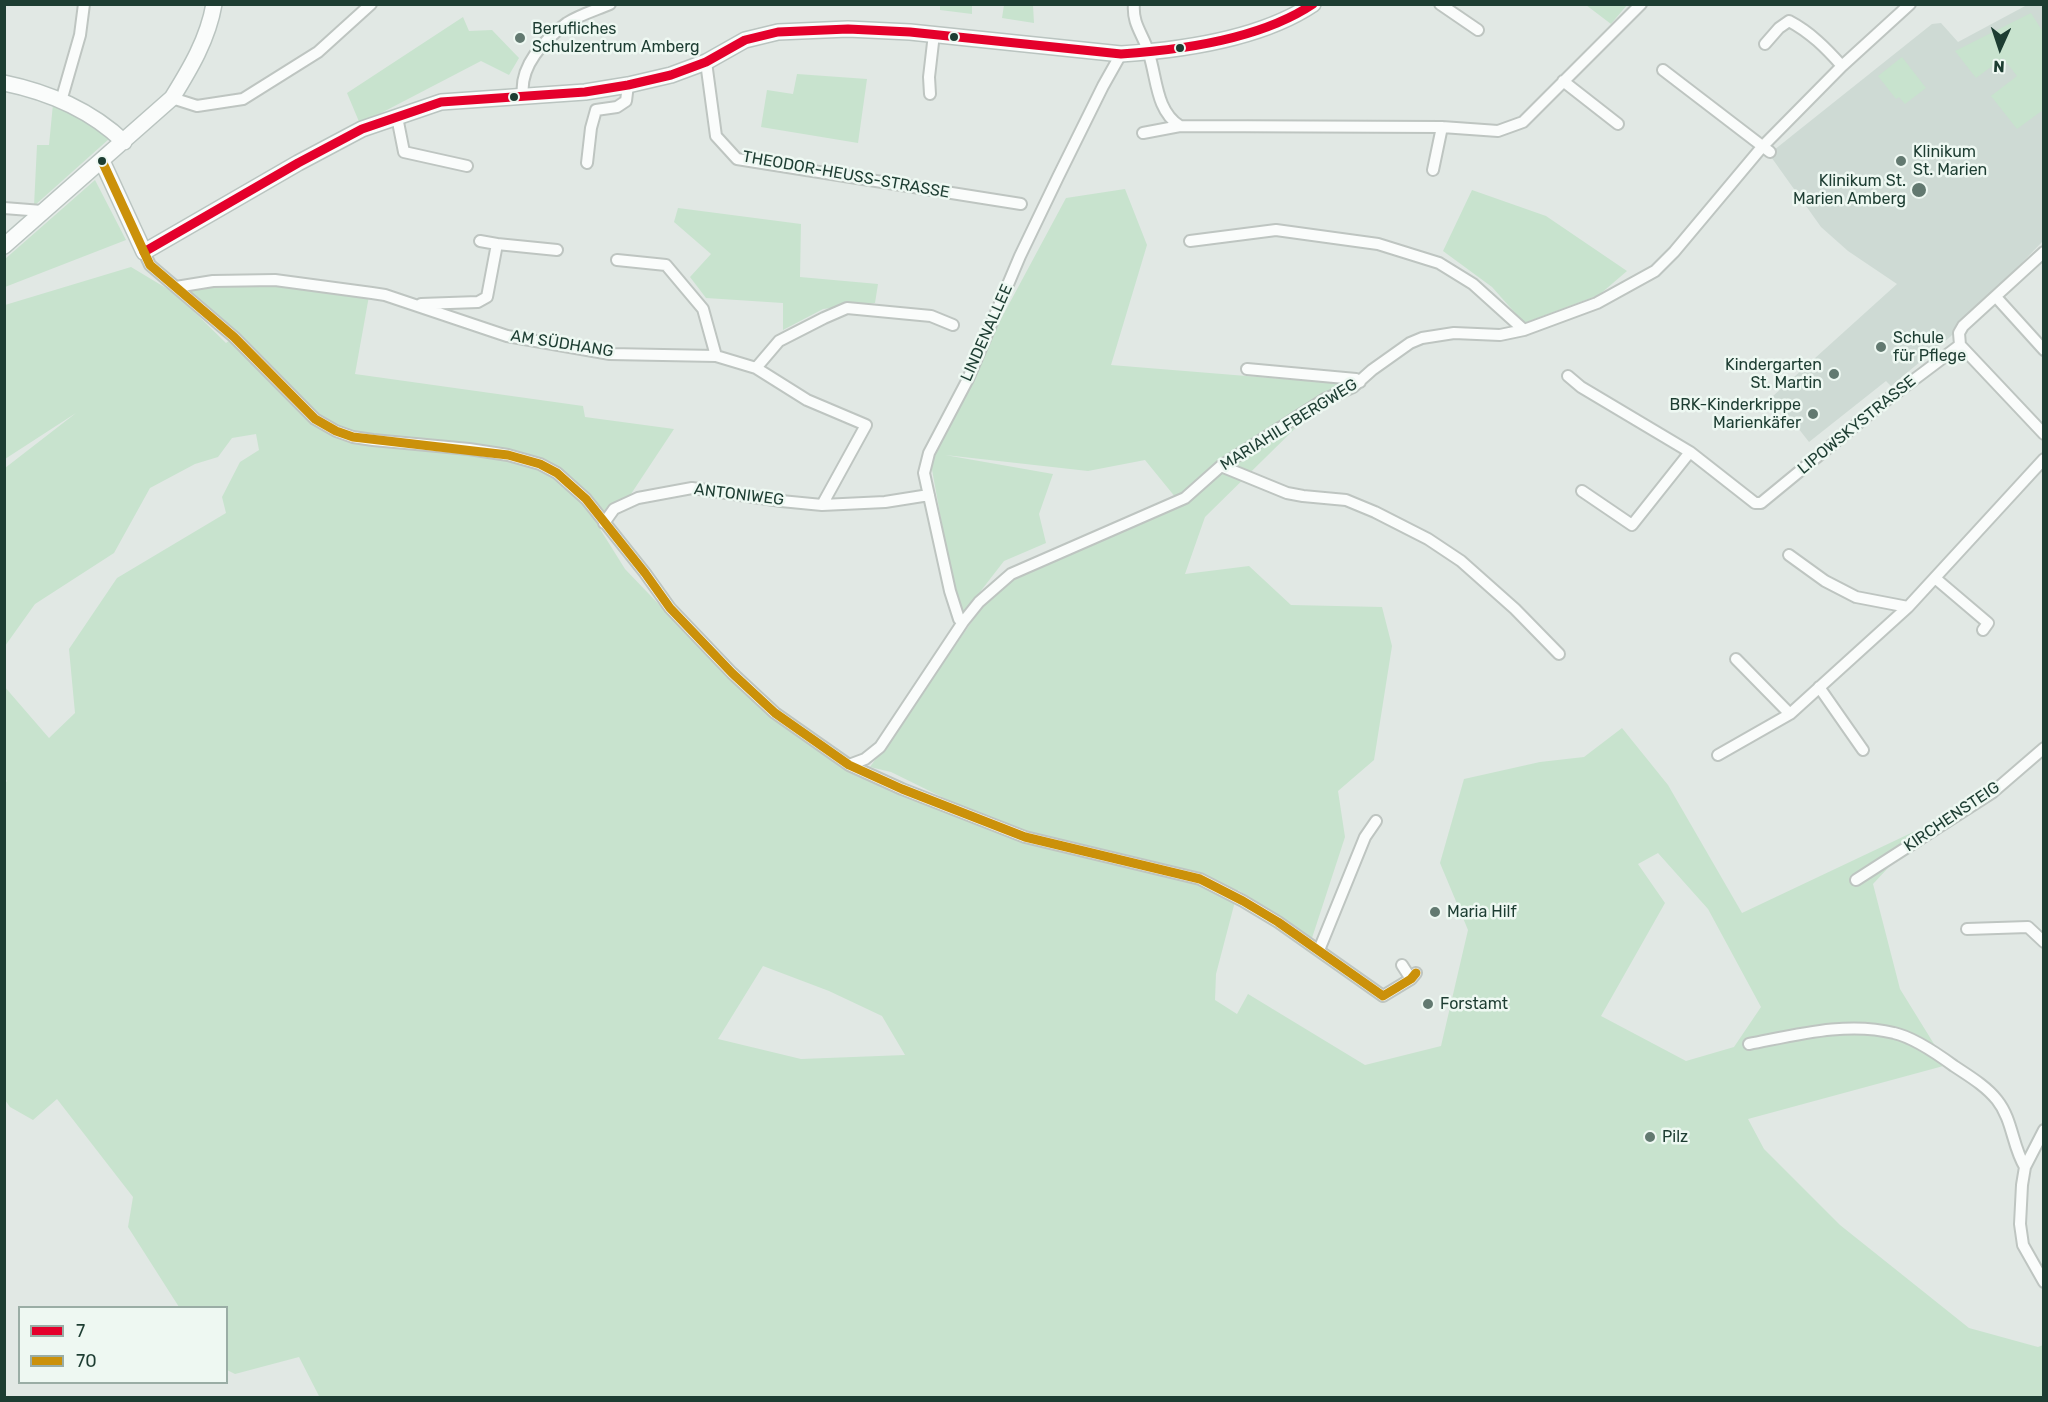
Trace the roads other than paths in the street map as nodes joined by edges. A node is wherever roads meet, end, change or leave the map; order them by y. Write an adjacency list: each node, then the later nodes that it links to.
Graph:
1 (84, 4): 24 (street)
2 (214, 4): 23 (street)
3 (371, 4): 23 (street)
4 (610, 4): 22 (street)
5 (1134, 4): 13 (street)
6 (1313, 4): 13 (street)
7 (1440, 4): 10 (street)
8 (1641, 4): 18 (street)
9 (1910, 4): 16 (street, MARIAHILFBERGWEG)
10 (1478, 30)
11 (934, 34): 14 (street); 15 (street); 21 (street)
12 (1765, 44): 16 (street)
13 (1149, 52): 14 (street); 27 (street)
14 (1121, 54): 64 (street, LINDENALLEE)
15 (706, 62): 20 (street); 36 (street, THEODOR-HEUSS-STRASSE)
16 (1842, 66): 31 (street, MARIAHILFBERGWEG)
17 (1663, 70): 31 (street)
18 (1563, 81): 26 (street); 28 (street)
19 (4, 83): 24 (street)
20 (628, 85): 22 (street); 33 (street)
21 (930, 94)
22 (523, 96): 25 (street)
23 (172, 98): 30 (street)
24 (61, 101): 30 (street)
25 (398, 117): 34 (street); 44 (street)
26 (1618, 124)
27 (1180, 126): 28 (street); 29 (street)
28 (1442, 127): 35 (street)
29 (1143, 133)
30 (124, 142): 32 (street)
31 (1766, 150): 51 (street, MARIAHILFBERGWEG)
32 (102, 161): 38 (street); 44 (street)
33 (587, 163)
34 (467, 166)
35 (1433, 170)
36 (1022, 204)
37 (4, 208): 38 (street)
38 (42, 211): 42 (street)
39 (480, 241): 41 (street)
40 (1190, 241): 51 (street)
41 (497, 244): 43 (street); 49 (street, AM SÜDHANG)
42 (4, 246)
43 (557, 250)
44 (144, 252): 47 (street)
45 (2043, 252): 48 (street)
46 (617, 260): 54 (street)
47 (176, 287): 49 (street, AM SÜDHANG); 66 (street)
48 (1996, 297): 52 (street); 53 (street)
49 (412, 305): 54 (street, AM SÜDHANG)
50 (953, 325): 55 (street)
51 (1524, 330): 58 (street, MARIAHILFBERGWEG)
52 (1960, 345): 59 (street); 60 (street, LIPOWSKYSTRASSE)
53 (2043, 350)
54 (716, 356): 55 (street, AM SÜDHANG)
55 (756, 368): 65 (street, AM SÜDHANG)
56 (1247, 369): 58 (street)
57 (1568, 376): 60 (street)
58 (1360, 381): 62 (street, MARIAHILFBERGWEG)
59 (2043, 434)
60 (1690, 452): 63 (street)
61 (2043, 459): 68 (street)
62 (1221, 466): 70 (street, MARIAHILFBERGWEG); 72 (street)
63 (1582, 491)
64 (929, 495): 65 (street, ANTONIWEG); 70 (street, LINDENALLEE)
65 (822, 505): 66 (street, ANTONIWEG)
66 (604, 523): 79 (street)
67 (1789, 555): 69 (street)
68 (1935, 578): 69 (street); 71 (street)
69 (1908, 607): 74 (street)
70 (963, 622): 79 (street, MARIAHILFBERGWEG)
71 (1983, 630)
72 (1559, 654)
73 (1736, 659): 75 (street)
74 (1819, 687): 75 (street); 77 (street)
75 (1790, 714): 78 (street)
76 (2043, 748): 81 (street, KIRCHENSTEIG)
77 (1863, 750)
78 (1718, 755)
79 (849, 765): 84 (street)
80 (1376, 822): 84 (street)
81 (1856, 880)
82 (1967, 929): 83 (street)
83 (2043, 942)
84 (1319, 950): 85 (street)
85 (1402, 965)
86 (1749, 1044): 88 (street)
87 (2043, 1130): 88 (street)
88 (2025, 1167): 89 (street)
89 (2043, 1282)

